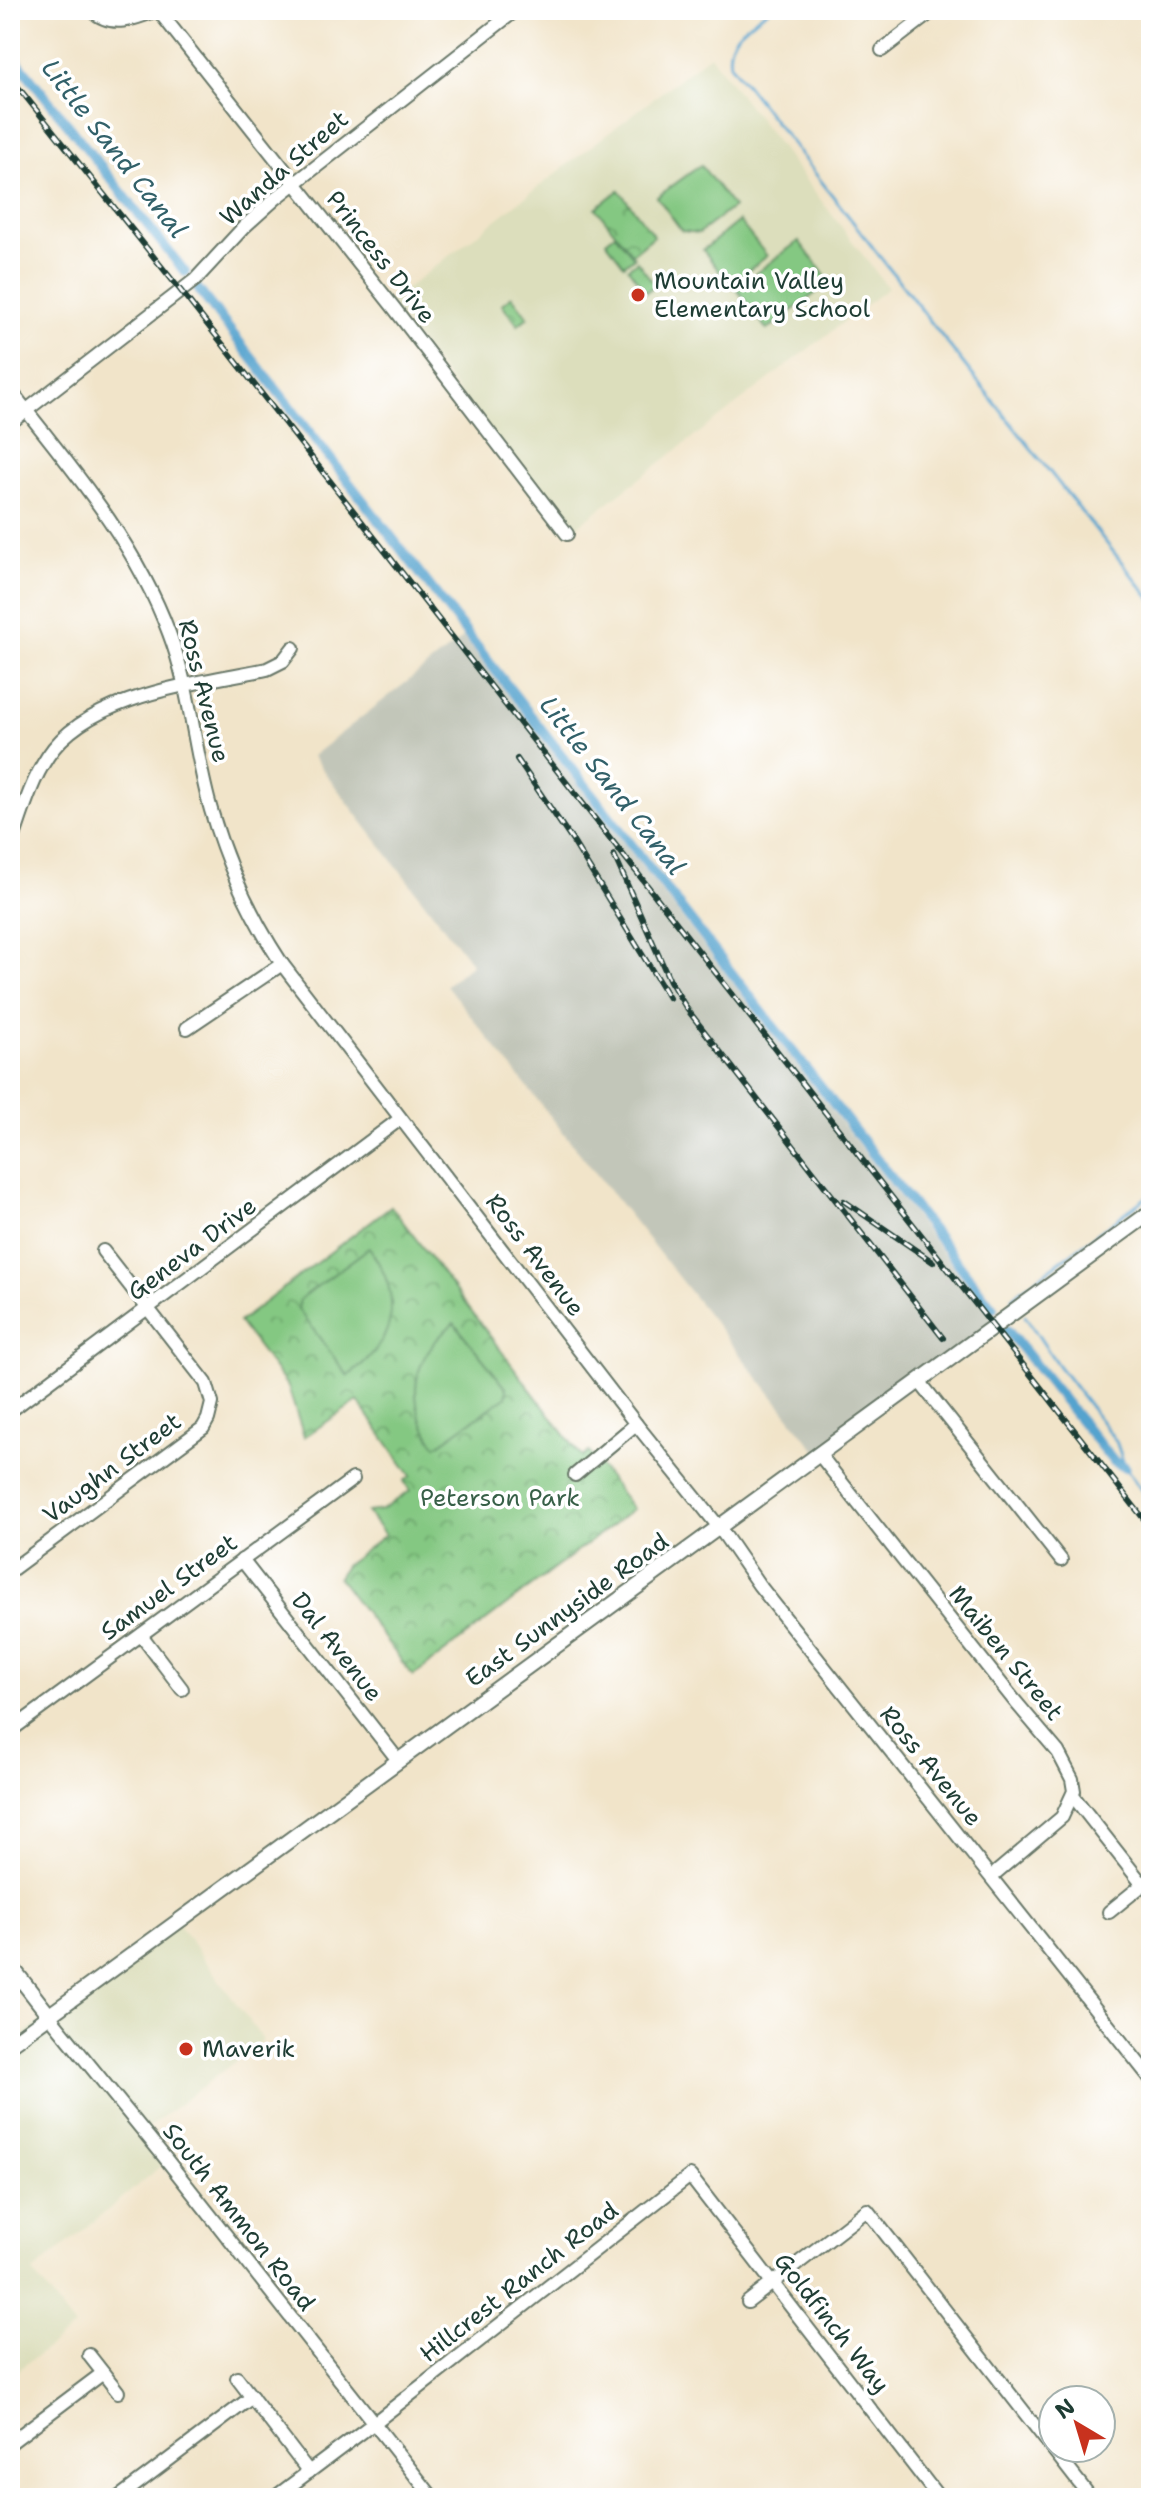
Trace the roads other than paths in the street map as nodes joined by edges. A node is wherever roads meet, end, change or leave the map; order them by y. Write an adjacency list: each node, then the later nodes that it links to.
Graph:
1 (92, 10): 2 (street)
2 (158, 10): 6 (street, Princess Drive)
3 (516, 10): 6 (street, Wanda Street)
4 (934, 10): 5 (street)
5 (882, 50)
6 (295, 185): 8 (street, Wanda Street); 10 (street, Princess Drive)
7 (10, 390): 8 (street, Ross Avenue)
8 (27, 411): 9 (street, Wanda Street); 12 (street, Ross Avenue)
9 (10, 423)
10 (567, 534)
11 (293, 648): 12 (street)
12 (185, 685): 13 (street); 14 (street, Ross Avenue)
13 (10, 848)
14 (282, 964): 15 (street); 16 (street, Ross Avenue)
15 (187, 1028)
16 (400, 1119): 19 (street, Geneva Drive); 22 (street, Ross Avenue)
17 (1151, 1212): 20 (main road, East Sunnyside Road)
18 (103, 1251): 19 (street)
19 (149, 1310): 21 (street, Geneva Drive); 29 (street, Vaughn Street)
20 (919, 1381): 23 (main road, East Sunnyside Road); 28 (street)
21 (10, 1411)
22 (636, 1424): 24 (street); 26 (street, Ross Avenue)
23 (819, 1454): 26 (main road, East Sunnyside Road); 34 (street, Maiben Street)
24 (575, 1475)
25 (353, 1479): 27 (street, Samuel Street)
26 (719, 1527): 33 (main road, East Sunnyside Road); 35 (street, Ross Avenue)
27 (242, 1560): 30 (street, Samuel Street); 33 (street, Dal Avenue)
28 (1061, 1560)
29 (10, 1571)
30 (141, 1635): 31 (street); 32 (street, Samuel Street)
31 (182, 1689)
32 (10, 1731)
33 (398, 1760): 39 (main road, East Sunnyside Road)
34 (1073, 1796): 35 (street); 36 (street)
35 (992, 1876): 41 (street, Ross Avenue)
36 (1147, 1882): 37 (street)
37 (1109, 1912)
38 (10, 1965): 39 (main road, South Ammon Road)
39 (48, 2014): 40 (main road, East Sunnyside Road); 50 (street, South Ammon Road)
40 (10, 2044)
41 (1151, 2079)
42 (690, 2176): 43 (street, Goldfinch Way); 50 (street, Hillcrest Ranch Road)
43 (773, 2283): 44 (street); 56 (street, Goldfinch Way); 57 (street)
44 (748, 2302)
45 (89, 2355): 46 (street)
46 (103, 2373): 48 (street); 51 (street)
47 (237, 2378): 49 (street)
48 (118, 2392)
49 (252, 2397): 52 (street); 53 (street)
50 (374, 2423): 52 (street, Hillcrest Ranch Road); 55 (street, South Ammon Road)
51 (10, 2443)
52 (309, 2472): 54 (street, Hillcrest Ranch Road)
53 (118, 2498)
54 (274, 2498)
55 (433, 2498)
56 (939, 2498)
57 (1091, 2498)

